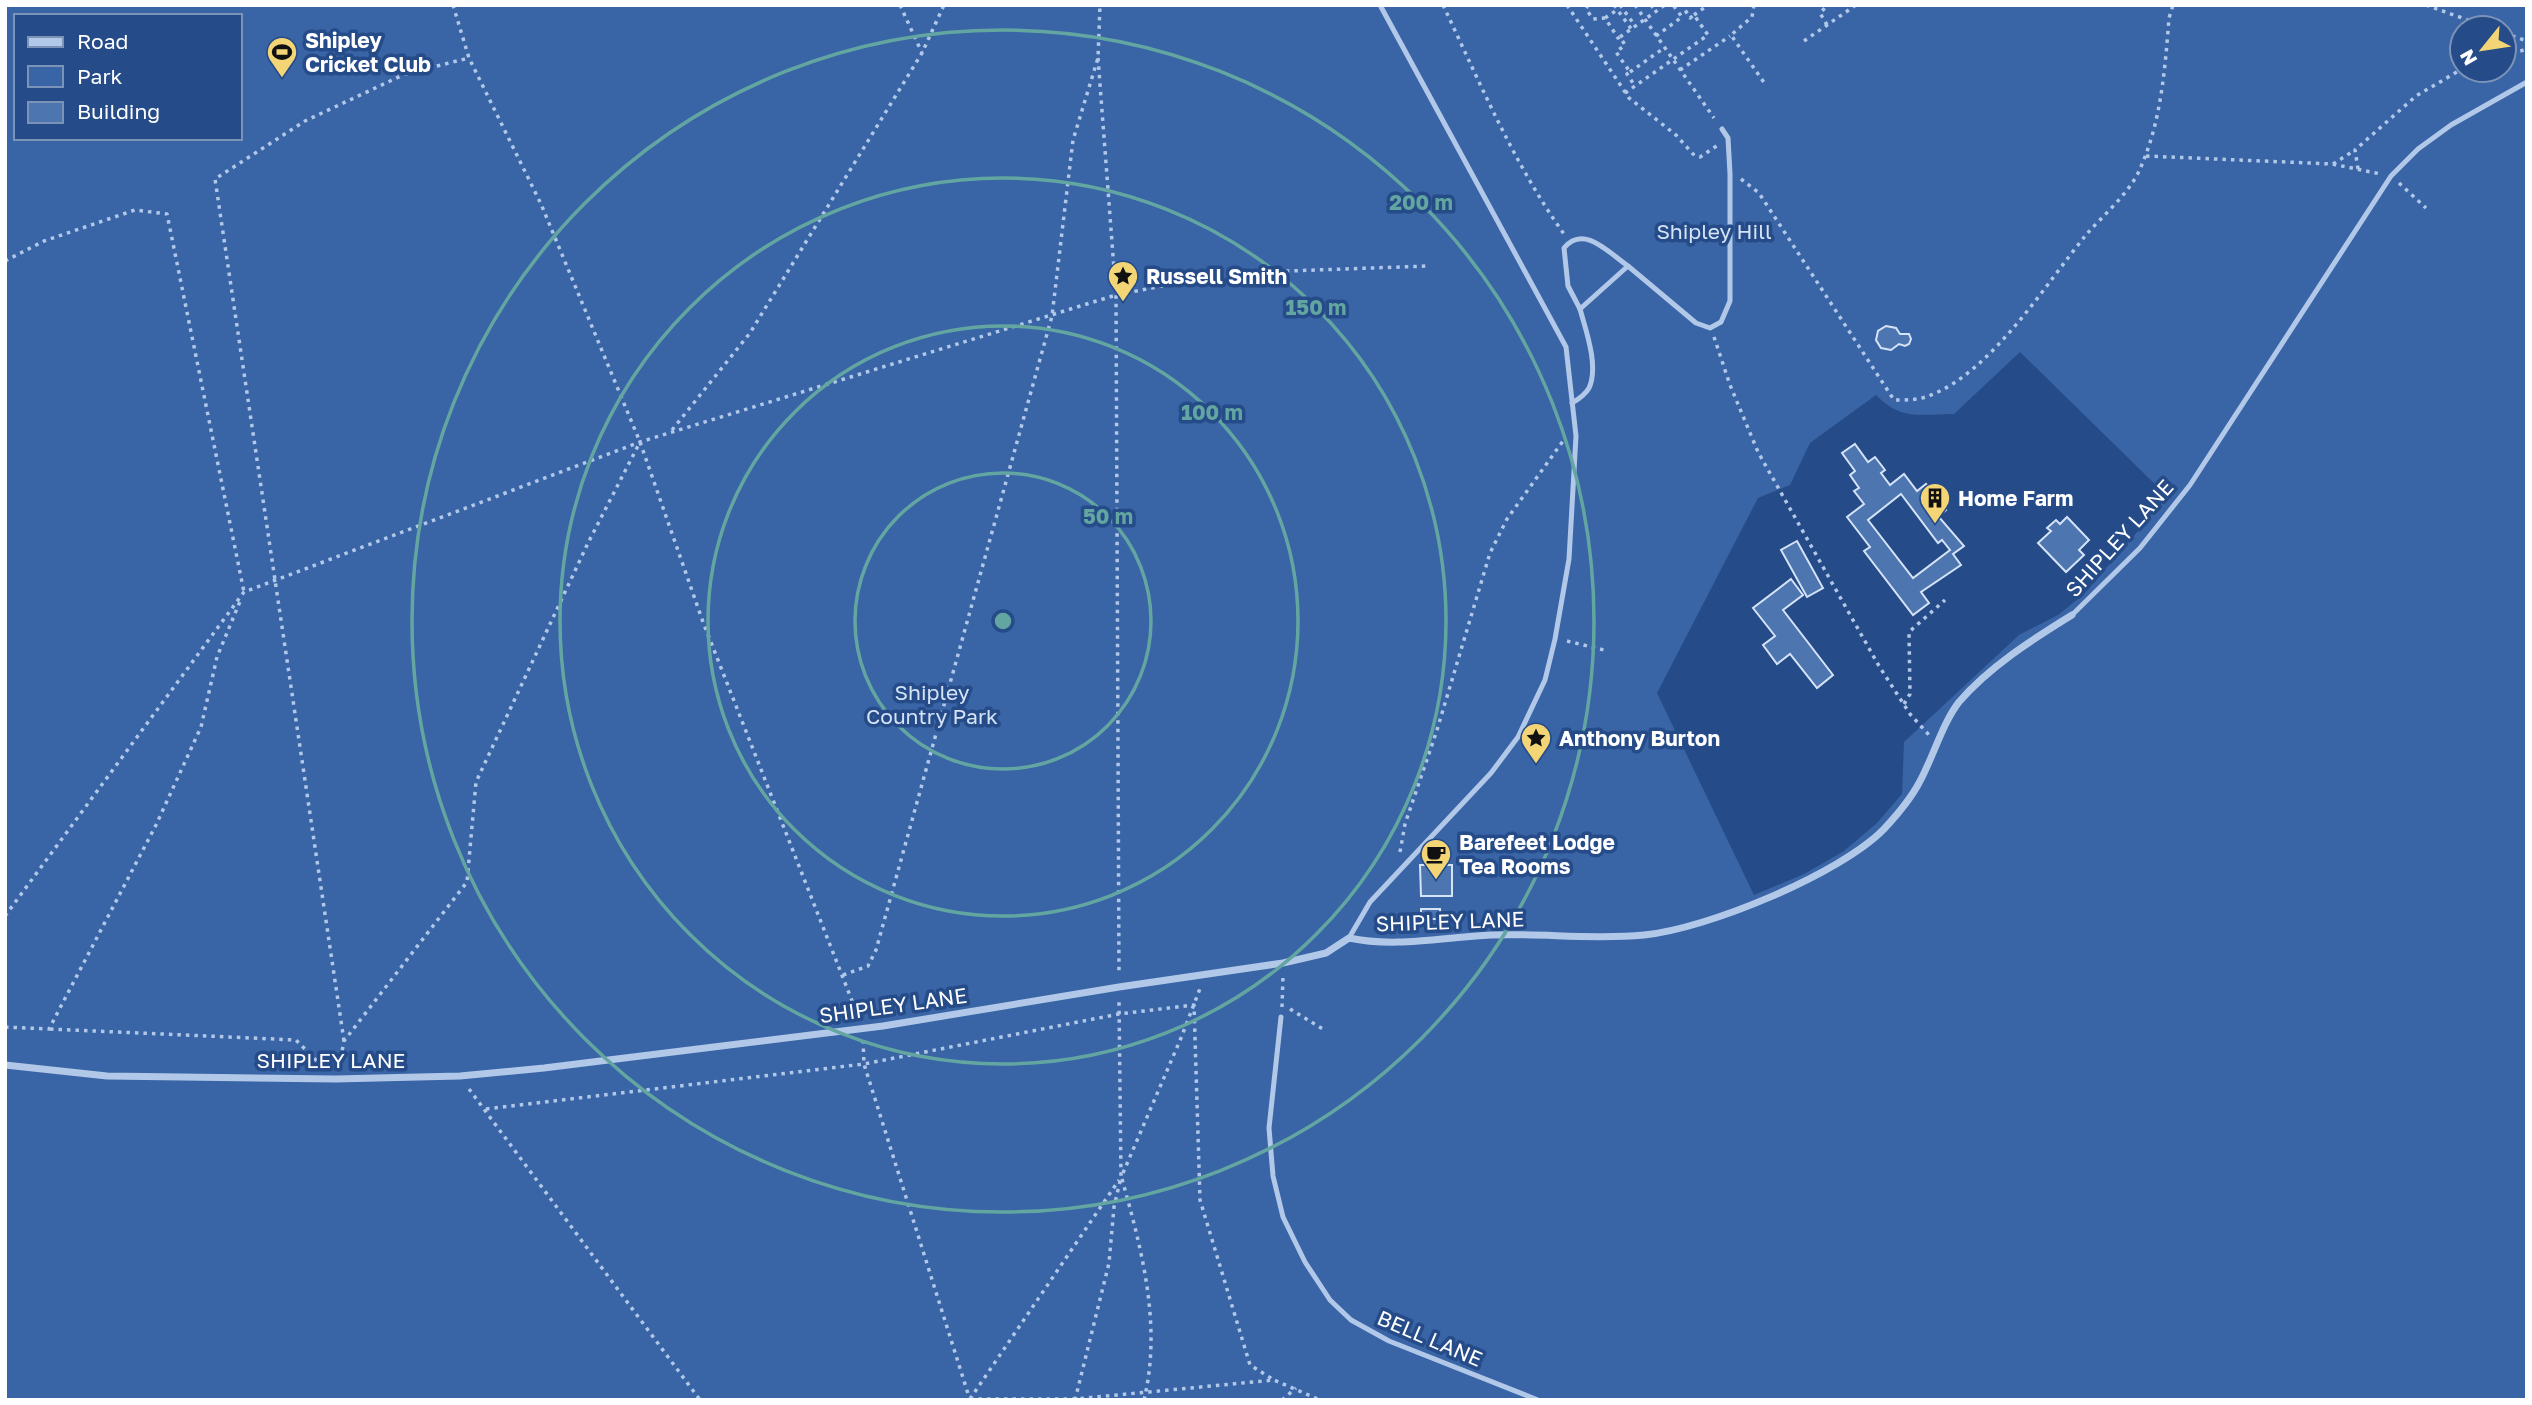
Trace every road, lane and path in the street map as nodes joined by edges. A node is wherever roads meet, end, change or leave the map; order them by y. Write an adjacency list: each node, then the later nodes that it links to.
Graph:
1 (453, 5): 36 (path)
2 (900, 5): 35 (path)
3 (944, 5): 35 (path)
4 (1100, 5): 37 (path)
5 (1380, 5): 64 (lane)
6 (1443, 5): 56 (path)
7 (1567, 5): 45 (path)
8 (1588, 5): 26 (path)
9 (1614, 5): 21 (path)
10 (1635, 5): 27 (path)
11 (1651, 5): 22 (path)
12 (1665, 5): 22 (path)
13 (1673, 5): 31 (path)
14 (1682, 5): 25 (path)
15 (1708, 5): 25 (path)
16 (1754, 5): 30 (path)
17 (1828, 5): 28 (path)
18 (2173, 5): 50 (path)
19 (2426, 5): 24 (path)
20 (1855, 6): 23 (path); 28 (path)
21 (1619, 8): 26 (path); 29 (path)
22 (1656, 12): 27 (path)
23 (1858, 12)
24 (2451, 14)
25 (1694, 15): 38 (path)
26 (1605, 18): 32 (path)
27 (1645, 20): 29 (path); 31 (path)
28 (1827, 25): 33 (path)
29 (1634, 28): 32 (path)
30 (1731, 35): 39 (path); 43 (path)
31 (1656, 36): 34 (path)
32 (1620, 37): 40 (path)
33 (1804, 41)
34 (1664, 48): 38 (path); 40 (path)
35 (922, 53): 66 (path)
36 (469, 58): 67 (path); 68 (path)
37 (1097, 58): 60 (path); 62 (path)
38 (1672, 60): 39 (path); 44 (path)
39 (1680, 69): 46 (path)
40 (1630, 72): 44 (path)
41 (2448, 77): 49 (path)
42 (2527, 82): 54 (lane, SHIPLEY LANE)
43 (1765, 84)
44 (1636, 86): 45 (path)
45 (1625, 93): 48 (path)
46 (1714, 118)
47 (1722, 130): 48 (lane)
48 (1728, 138): 53 (lane)
49 (2355, 149): 51 (path); 52 (path)
50 (2146, 156): 51 (path); 53 (path)
51 (2332, 164): 52 (path)
52 (2358, 169): 54 (path)
53 (1730, 174): 63 (lane)
54 (2391, 176): 55 (path); 71 (lane, SHIPLEY LANE)
55 (2426, 208)
56 (1570, 242): 59 (lane); 61 (lane)
57 (5, 261): 69 (path)
58 (1428, 266): 60 (path)
59 (1628, 266): 61 (lane); 63 (lane)
60 (1116, 295): 62 (path); 82 (path)
61 (1580, 309): 64 (lane)
62 (1052, 316): 66 (path); 80 (path)
63 (1710, 328): 74 (path)
64 (1572, 403): 65 (lane)
65 (1574, 425): 72 (lane); 76 (path)
66 (670, 432): 67 (path)
67 (640, 442): 68 (path); 80 (path); 91 (path)
68 (275, 578): 69 (path); 91 (path)
69 (244, 592): 77 (path); 89 (path)
70 (1945, 600): 74 (path)
71 (2072, 615): 75 (street, SHIPLEY LANE)
72 (1555, 639): 73 (path); 76 (lane)
73 (1604, 650)
74 (1904, 704): 75 (path)
75 (1937, 744): 78 (street, SHIPLEY LANE)
76 (1395, 874): 78 (lane)
77 (5, 916)
78 (1349, 938): 79 (street, SHIPLEY LANE)
79 (1283, 963): 81 (street, SHIPLEY LANE); 84 (path)
80 (843, 975): 88 (path)
81 (1205, 975): 82 (street, SHIPLEY LANE); 83 (path)
82 (1119, 987): 85 (path); 88 (street, SHIPLEY LANE)
83 (1194, 1004): 85 (path); 97 (path); 98 (path)
84 (1282, 1004): 86 (path); 90 (path)
85 (1119, 1014): 92 (path); 97 (path)
86 (1281, 1017): 107 (lane, BELL LANE)
87 (5, 1027): 89 (path)
88 (863, 1028): 92 (path); 94 (street, SHIPLEY LANE)
89 (49, 1029): 95 (path)
90 (1326, 1031)
91 (344, 1041): 95 (path)
92 (864, 1064): 96 (path); 103 (path)
93 (5, 1065): 95 (street, SHIPLEY LANE)
94 (460, 1076): 95 (street, SHIPLEY LANE); 96 (path)
95 (336, 1079)
96 (486, 1110): 102 (path)
97 (1121, 1177): 100 (path); 101 (path); 103 (path)
98 (1274, 1380): 99 (path); 100 (path)
99 (1296, 1388): 105 (path); 106 (path)
100 (1146, 1392): 101 (path); 104 (path)
101 (1075, 1399): 103 (path)
102 (700, 1400)
103 (970, 1400)
104 (1144, 1400)
105 (1282, 1400)
106 (1320, 1400)
107 (1538, 1400)

